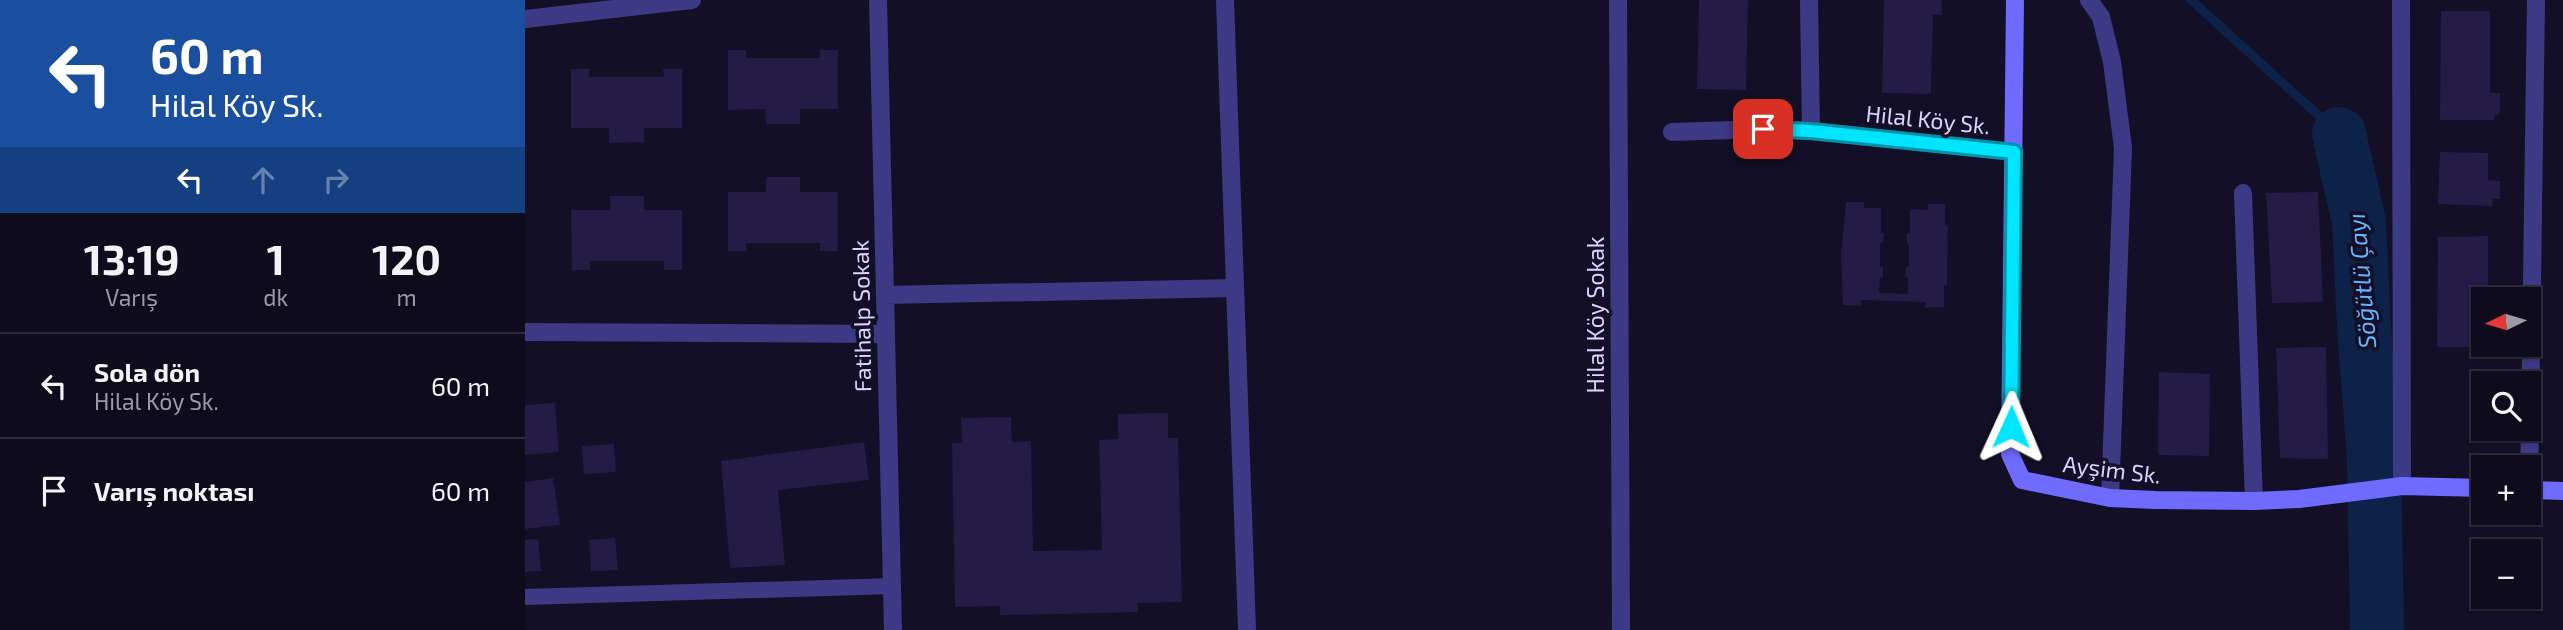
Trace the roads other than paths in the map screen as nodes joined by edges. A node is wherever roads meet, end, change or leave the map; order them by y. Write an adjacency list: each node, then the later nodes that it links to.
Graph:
1 (692, 0): 10 (street)
2 (878, 0): 16 (street, Fatihalp Sokak)
3 (1225, 0): 15 (street)
4 (1618, 0): 30 (street, Hilal Köy Sokak)
5 (1809, 0): 11 (street)
6 (2015, 0): 13 (street, Hilal Köy Sk.)
7 (2089, 0): 24 (street)
8 (2401, 0): 20 (street)
9 (2536, 0): 19 (street)
10 (525, 19)
11 (1811, 131): 12 (street, Hilal Köy Sk.); 13 (street, Hilal Köy Sk.)
12 (1672, 132)
13 (2014, 152): 24 (street, Ayşim Sk.)
14 (2243, 193): 25 (street)
15 (1235, 288): 16 (street); 29 (street)
16 (885, 295): 18 (street, Fatihalp Sokak)
17 (525, 332): 18 (street)
18 (886, 334): 26 (street, Fatihalp Sokak)
19 (2530, 455)
20 (2402, 486): 21 (street, Ayşim Sk.); 25 (street, Ayşim Sk.)
21 (2471, 488)
22 (2541, 490): 23 (street)
23 (2563, 491)
24 (2110, 498): 25 (street, Ayşim Sk.)
25 (2254, 501)
26 (892, 586): 27 (lane); 28 (street, Fatihalp Sokak)
27 (525, 597)
28 (893, 630)
29 (1247, 630)
30 (1621, 630)

